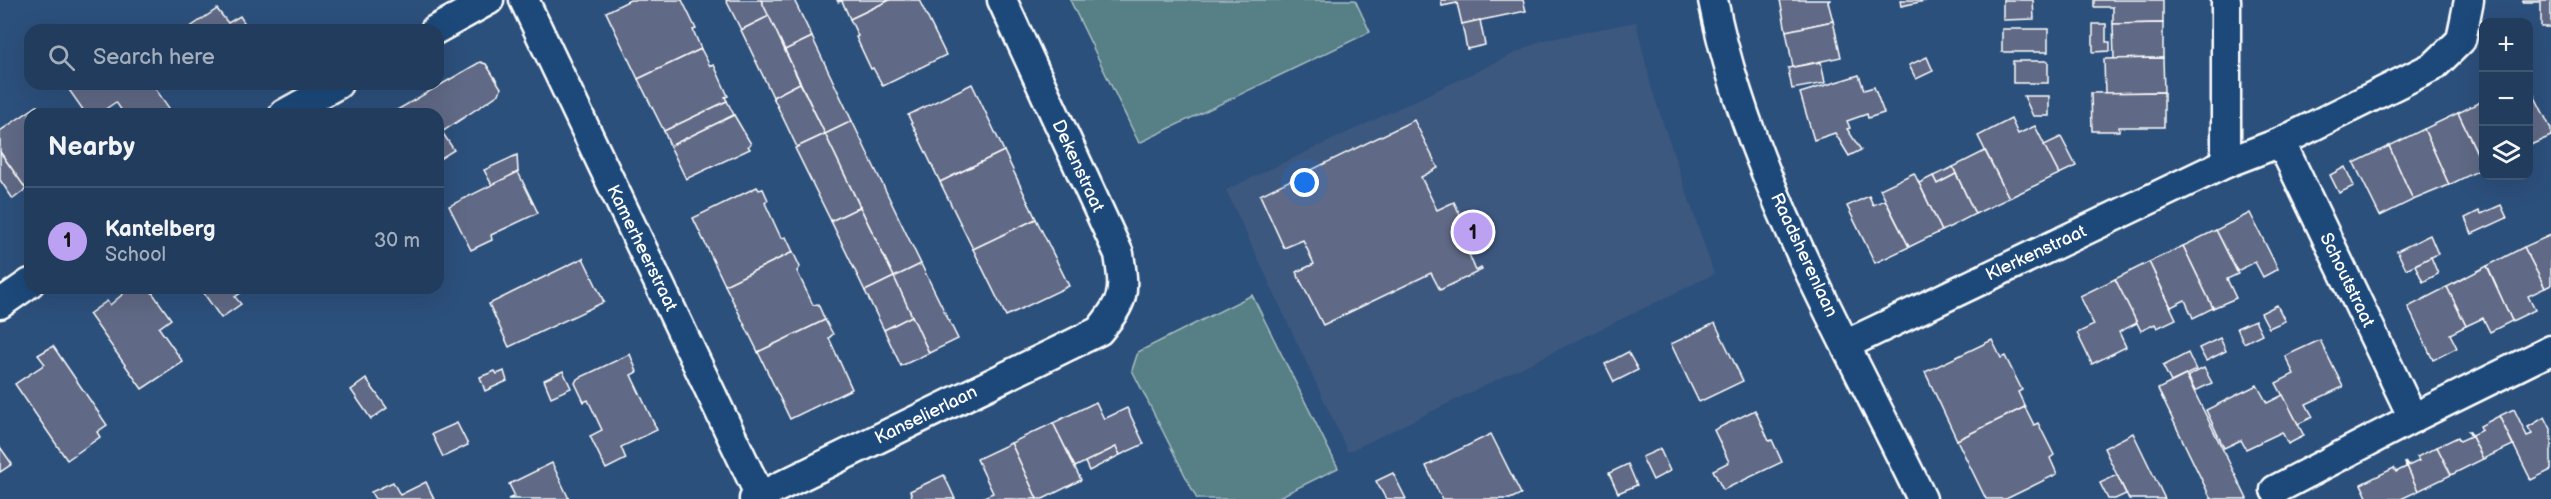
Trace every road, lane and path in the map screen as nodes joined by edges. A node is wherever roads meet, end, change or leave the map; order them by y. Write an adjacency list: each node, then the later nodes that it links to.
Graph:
1 (489, 0): 7 (street)
2 (524, 0): 19 (street, Kamerheerstraat)
3 (1002, 0): 14 (street, Dekenstraat)
4 (1713, 0): 15 (street, Raadsherenlaan)
5 (2226, 0): 11 (street)
6 (2469, 0): 10 (street, Klerkenstraat)
7 (444, 25)
8 (327, 90): 9 (street)
9 (295, 108)
10 (2281, 142): 11 (street, Klerkenstraat); 17 (street, Schoutstraat)
11 (2226, 164): 15 (street, Klerkenstraat)
12 (24, 287): 13 (street)
13 (0, 304)
14 (1099, 331): 19 (street, Kanselierlaan)
15 (1847, 344): 20 (street, Raadsherenlaan)
16 (2551, 350): 17 (street)
17 (2413, 418): 18 (street)
18 (2275, 490)
19 (757, 497)
20 (1922, 499)

